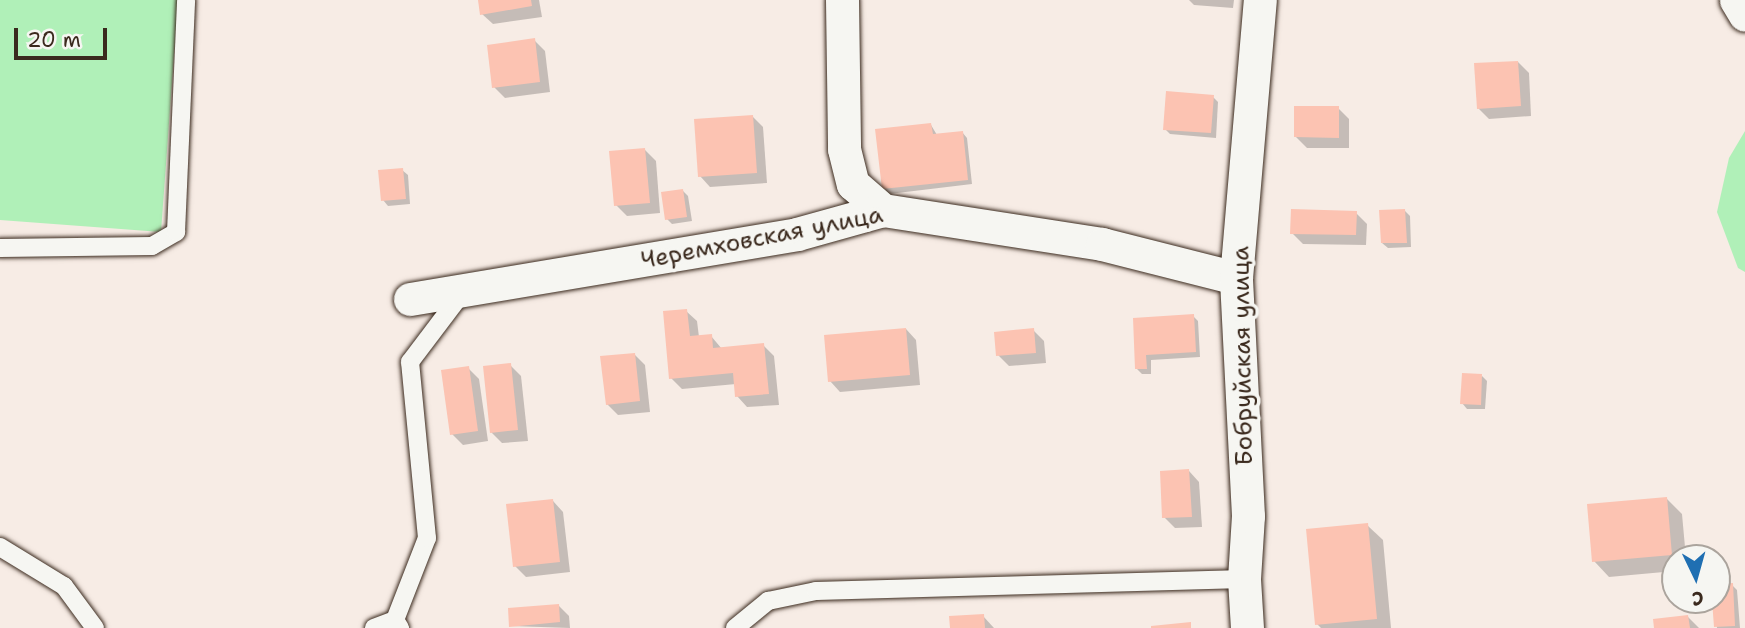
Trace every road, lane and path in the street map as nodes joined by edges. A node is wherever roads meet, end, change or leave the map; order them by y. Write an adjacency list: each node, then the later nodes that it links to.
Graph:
1 (186, 0): 7 (lane)
2 (842, 0): 6 (street)
3 (1260, 0): 8 (street, Бобруйская улица)
4 (1736, 0): 5 (street)
5 (1745, 15)
6 (883, 210): 8 (street, Черемховская улица); 9 (street, Черемховская улица)
7 (0, 248)
8 (1236, 278): 12 (street, Бобруйская улица)
9 (463, 292): 10 (street, Черемховская улица); 13 (lane)
10 (411, 299)
11 (0, 547): 14 (lane)
12 (1244, 579): 16 (lane); 17 (street, Бобруйская улица)
13 (397, 624): 15 (lane)
14 (95, 628)
15 (374, 628)
16 (735, 628)
17 (1247, 628)

